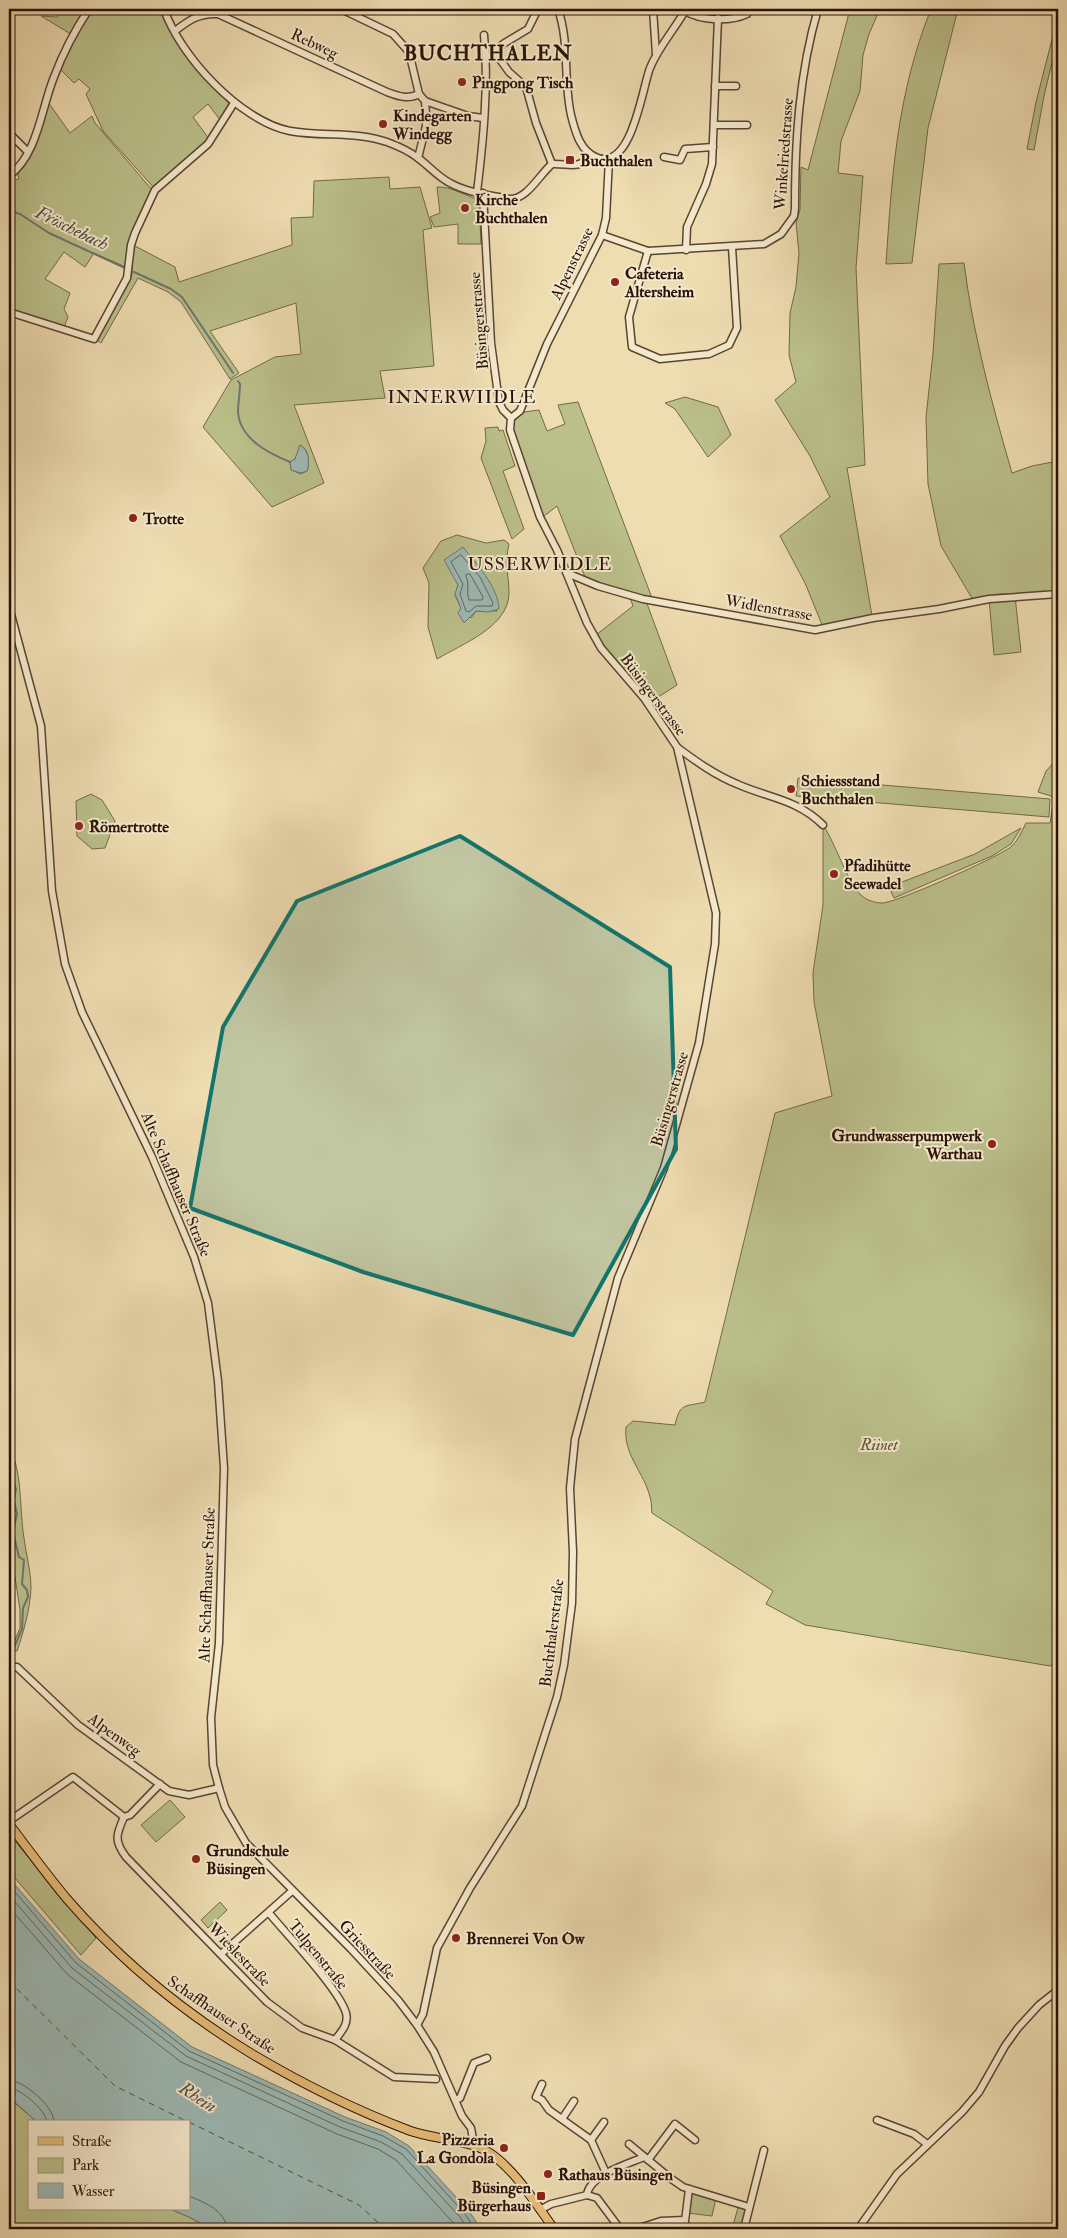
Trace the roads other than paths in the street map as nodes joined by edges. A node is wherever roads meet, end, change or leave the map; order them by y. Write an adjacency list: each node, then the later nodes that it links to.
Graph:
1 (89, 9): 26 (street)
2 (164, 9): 11 (street)
3 (341, 9): 18 (street)
4 (538, 9): 13 (street)
5 (558, 9): 27 (street)
6 (653, 9): 14 (street)
7 (749, 9): 10 (street)
8 (818, 9): 35 (street, Winkelriedstrasse)
9 (685, 10): 10 (street); 14 (street)
10 (718, 18): 16 (street)
11 (175, 31): 18 (street, Rebweg); 20 (street)
12 (484, 35): 15 (street, Büsingerstrasse)
13 (494, 51): 15 (street); 31 (street)
14 (656, 55): 30 (street)
15 (486, 59): 21 (street, Büsingerstrasse)
16 (715, 86): 17 (street); 22 (street)
17 (736, 86)
18 (419, 94): 19 (street)
19 (425, 101): 21 (street); 29 (street)
20 (234, 103): 29 (street); 38 (street)
21 (483, 118): 33 (street, Büsingerstrasse)
22 (714, 125): 23 (street); 25 (street)
23 (747, 125)
24 (9, 133): 26 (street)
25 (713, 147): 28 (street); 36 (street)
26 (28, 152): 32 (street)
27 (590, 155): 30 (street); 31 (street)
28 (664, 157)
29 (418, 158): 33 (street)
30 (609, 159): 34 (street, Alpenstrasse)
31 (552, 164): 33 (street)
32 (9, 176)
33 (480, 193): 39 (street, Büsingerstrasse)
34 (602, 235): 37 (street, Winkelriedstrasse); 39 (street, Alpenstrasse)
35 (732, 247): 36 (street, Winkelriedstrasse); 37 (street)
36 (686, 250): 37 (street, Winkelriedstrasse)
37 (648, 251)
38 (9, 312)
39 (510, 418): 40 (street, Büsingerstrasse)
40 (567, 573): 41 (street, Widlenstrasse); 43 (street, Büsingerstrasse)
41 (1058, 594)
42 (9, 607): 48 (street, Alte Schaffhauser Straße)
43 (677, 747): 44 (street); 45 (street, Büsingerstrasse)
44 (823, 825)
45 (618, 1278): 55 (street, Buchthalerstraße)
46 (9, 1668): 47 (street, Alpenweg)
47 (160, 1784): 48 (street, Alpenweg); 49 (street)
48 (219, 1788): 51 (street, Griesstraße)
49 (124, 1817): 50 (street); 53 (street, Wieslestraße)
50 (9, 1823): 69 (main road, Schaffhauser Straße)
51 (292, 1891): 52 (street); 55 (street, Griesstraße)
52 (268, 1913): 53 (street); 56 (street, Tulpenstraße)
53 (222, 1954): 56 (street, Wieslestraße)
54 (1058, 1990): 68 (street)
55 (417, 2025): 60 (street, Griesstraße)
56 (335, 2040): 58 (street, Wieslestraße)
57 (487, 2058): 60 (street)
58 (436, 2079)
59 (542, 2084): 62 (street)
60 (456, 2100): 69 (street, Griesstraße)
61 (574, 2101): 62 (street)
62 (562, 2119): 65 (street)
63 (878, 2120): 68 (street)
64 (604, 2122): 65 (street)
65 (591, 2140): 72 (street)
66 (695, 2140): 71 (street)
67 (629, 2144): 71 (street)
68 (926, 2144): 83 (street)
69 (474, 2145): 76 (main road, Schaffhauser Straße)
70 (764, 2150): 75 (street)
71 (646, 2158): 72 (street); 73 (street)
72 (606, 2173): 74 (street)
73 (689, 2189): 75 (street); 77 (street)
74 (587, 2195): 76 (street); 79 (street)
75 (749, 2207): 82 (street)
76 (540, 2210): 78 (main road, Schaffhauser Straße)
77 (684, 2220): 80 (street); 81 (street)
78 (554, 2229)
79 (620, 2229)
80 (636, 2229)
81 (684, 2229)
82 (744, 2229)
83 (858, 2229)

